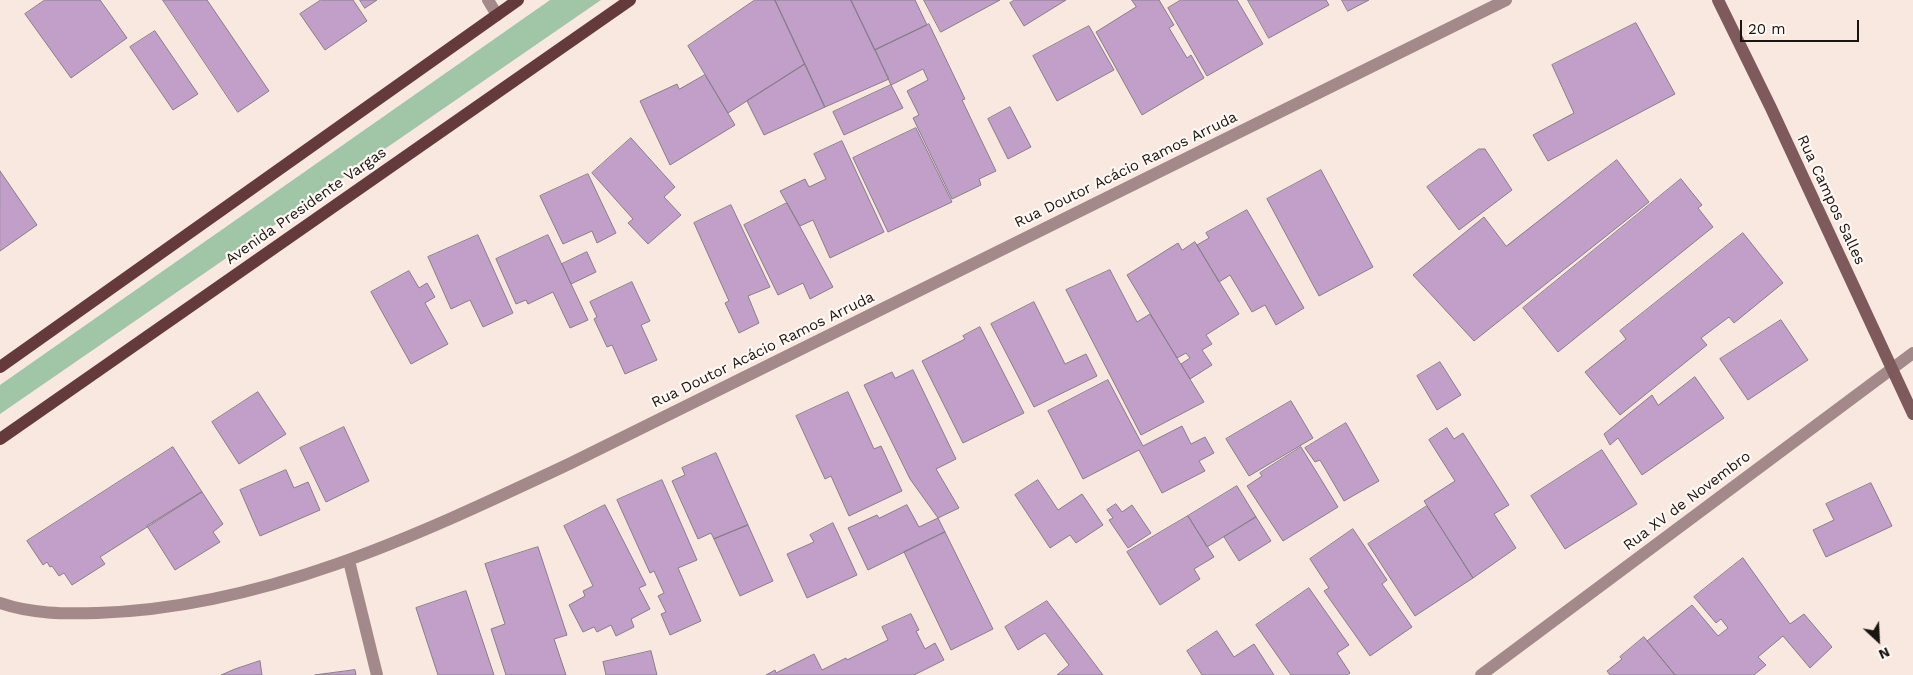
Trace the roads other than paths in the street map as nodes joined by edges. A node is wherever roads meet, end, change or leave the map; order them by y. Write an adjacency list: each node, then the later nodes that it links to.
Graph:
1 (488, 0): 6 (street)
2 (518, 0): 6 (main road)
3 (630, 0): 11 (main road, Avenida Presidente Vargas)
4 (1506, 0): 12 (street, Rua Doutor Acácio Ramos Arruda)
5 (1718, 0): 9 (main road, Rua Campos Salles)
6 (496, 15): 8 (main road)
7 (1913, 353): 9 (street, Rua XV de Novembro)
8 (0, 367)
9 (1892, 369): 10 (main road, Rua Campos Salles); 15 (street, Rua XV de Novembro)
10 (1913, 414)
11 (0, 439)
12 (349, 561): 13 (street, Rua Doutor Acácio Ramos Arruda); 14 (street)
13 (0, 603)
14 (377, 675)
15 (1481, 675)

